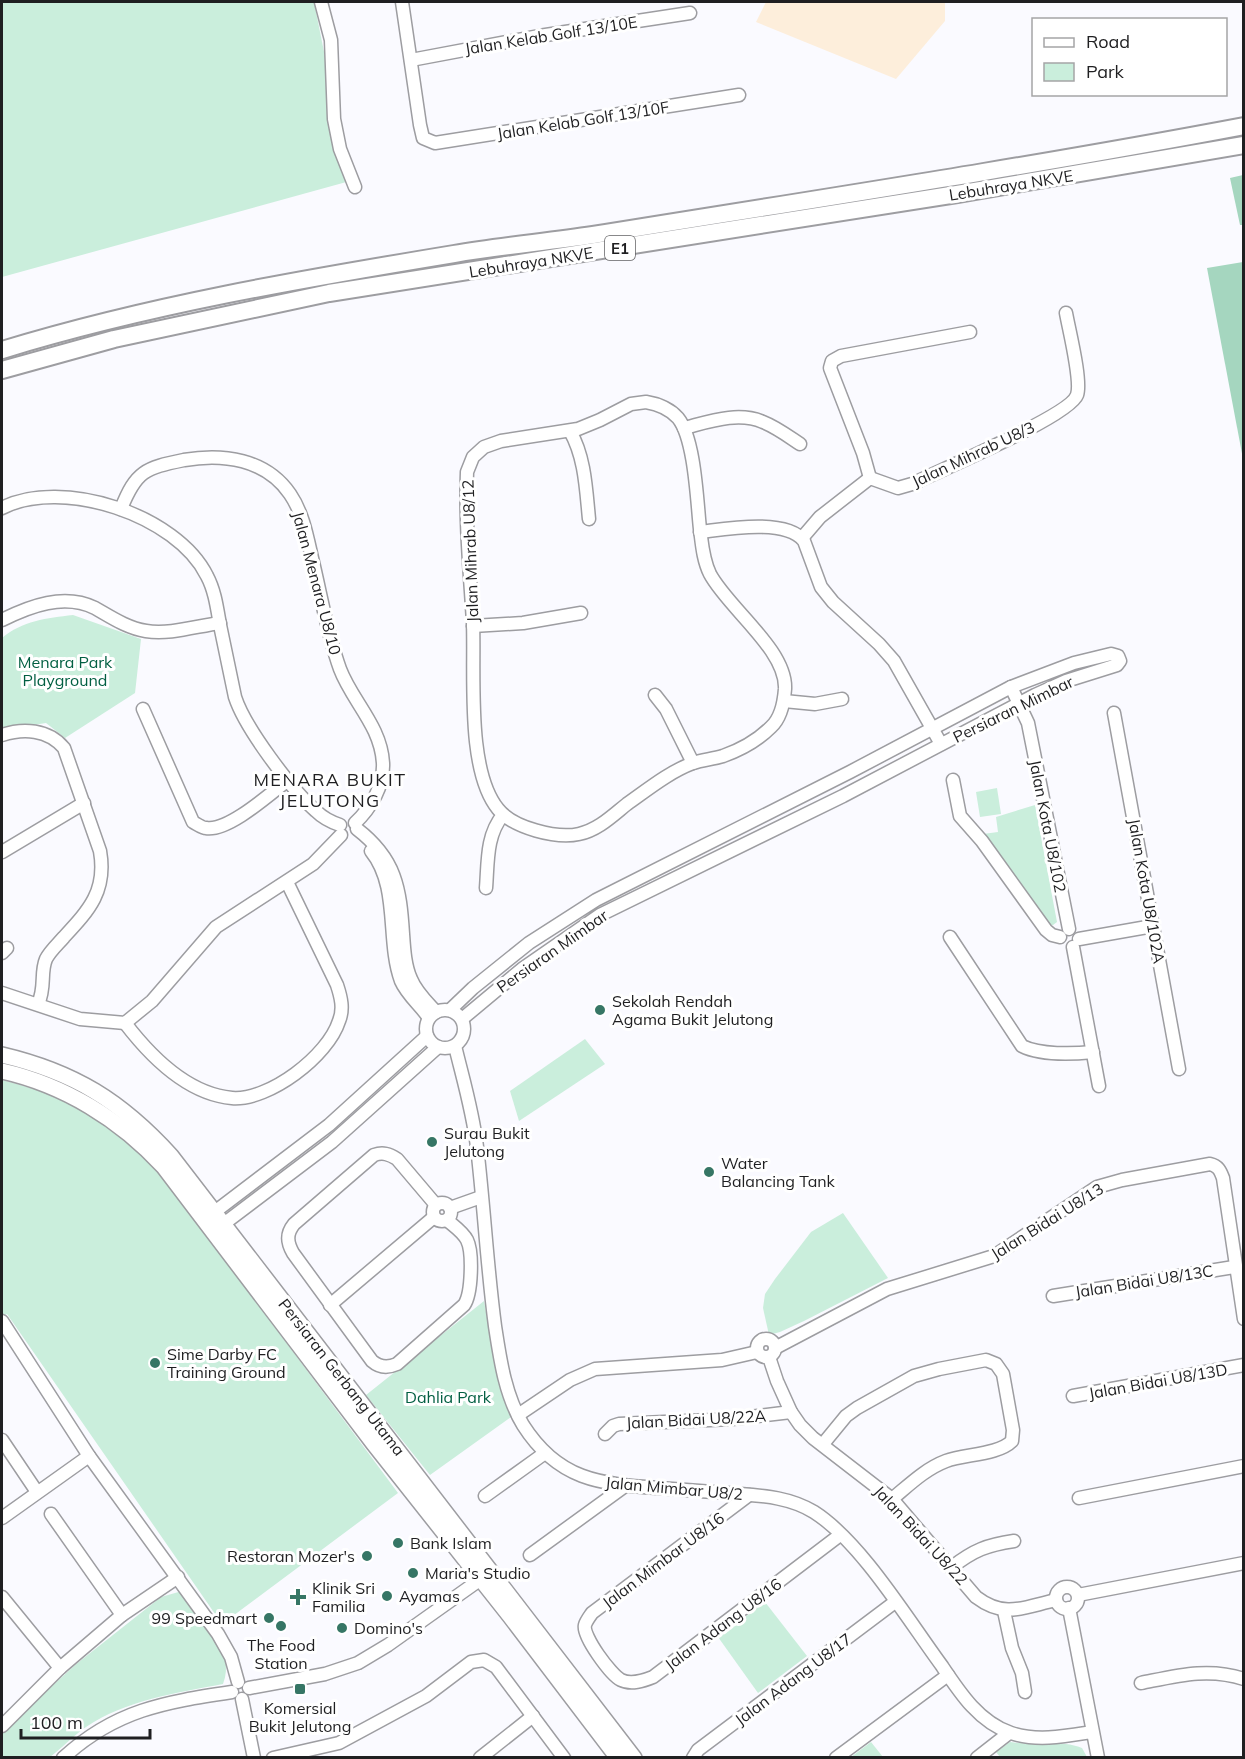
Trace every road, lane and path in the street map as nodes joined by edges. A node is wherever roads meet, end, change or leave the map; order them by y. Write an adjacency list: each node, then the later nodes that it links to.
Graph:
1 (321, 2): 8 (street)
2 (402, 2): 4 (street)
3 (690, 13): 4 (street, Jalan Kelab Golf 13/10E)
4 (411, 60): 5 (street, Jalan Kelab Golf 13/10F)
5 (739, 95)
6 (1244, 126): 11 (highway, Lebuhraya NKVE / E1)
7 (1244, 145): 12 (highway, Lebuhraya NKVE / E1)
8 (355, 187)
9 (1066, 313): 16 (street, Jalan Mihrab U8/3)
10 (970, 332): 16 (street)
11 (2, 350)
12 (2, 370)
13 (684, 428): 14 (street, Jalan Mihrab U8/12); 15 (street); 20 (street)
14 (570, 430): 19 (street); 25 (street, Jalan Mihrab U8/12)
15 (800, 444)
16 (870, 478): 21 (street)
17 (2, 508): 18 (street)
18 (121, 509): 24 (street); 41 (street, Jalan Menara U8/10)
19 (589, 519)
20 (700, 532): 21 (street); 29 (street)
21 (802, 538): 33 (street)
22 (581, 613): 25 (street)
23 (2, 620): 24 (street)
24 (220, 623): 37 (street)
25 (473, 626): 40 (street, Jalan Mihrab U8/12)
26 (1011, 687): 30 (street, Jalan Kota U8/102); 30 (street, Persiaran Mimbar); 33 (street, Persiaran Mimbar)
27 (655, 695): 36 (street)
28 (842, 699): 29 (street)
29 (784, 701): 36 (street)
30 (1019, 703): 35 (street, Persiaran Mimbar); 46 (street, Jalan Kota U8/102)
31 (143, 709): 37 (street)
32 (1114, 713): 45 (street, Jalan Kota U8/102A)
33 (932, 729): 35 (street); 51 (street, Persiaran Mimbar)
34 (2, 735): 39 (street)
35 (941, 744): 53 (street, Persiaran Mimbar)
36 (693, 763): 40 (street)
37 (288, 780): 41 (street)
38 (953, 780): 46 (street)
39 (84, 803): 42 (street); 50 (street)
40 (503, 815): 44 (street)
41 (350, 830): 43 (street, Jalan Menara U8/10); 52 (street)
42 (2, 852)
43 (287, 882): 54 (street, Jalan Menara U8/10); 54 (street)
44 (486, 888)
45 (1153, 926): 48 (street); 60 (street, Jalan Kota U8/102A)
46 (1064, 933): 48 (street)
47 (950, 937): 58 (street)
48 (1076, 943): 58 (street)
49 (2, 993): 50 (street)
50 (38, 1004): 54 (street)
51 (450, 1010): 52 (street); 53 (street)
52 (433, 1015): 55 (street)
53 (462, 1019): 56 (street)
54 (125, 1023)
55 (427, 1036): 57 (street); 66 (street)
56 (455, 1046): 57 (street); 63 (street, Jalan Mimbar U8/2)
57 (438, 1047): 66 (street)
58 (1093, 1052): 62 (street)
59 (2, 1055): 66 (main road, Persiaran Gerbang Utama)
60 (1179, 1069)
61 (2, 1071): 66 (main road, Persiaran Gerbang Utama)
62 (1099, 1086)
63 (481, 1197): 65 (street); 76 (street, Jalan Mimbar U8/2)
64 (435, 1211): 65 (street); 69 (street); 69 (street)
65 (449, 1214): 69 (street)
66 (214, 1222): 96 (main road, Persiaran Gerbang Utama)
67 (1234, 1267): 68 (street, Jalan Bidai U8/13C); 70 (street, Jalan Bidai U8/13); 72 (street, Jalan Bidai U8/13)
68 (1053, 1296)
69 (330, 1305)
70 (1244, 1319)
71 (2, 1321): 81 (street)
72 (767, 1352): 75 (street, Jalan Bidai U8/22); 76 (street, Jalan Bidai U8/13)
73 (1244, 1365): 74 (street, Jalan Bidai U8/13D)
74 (1073, 1396)
75 (791, 1412): 77 (street, Jalan Bidai U8/22A); 79 (street, Jalan Bidai U8/22)
76 (518, 1415): 80 (street, Jalan Mimbar U8/2)
77 (605, 1434)
78 (2, 1440): 84 (street)
79 (822, 1444): 88 (street, Jalan Bidai U8/22); 88 (street)
80 (545, 1452): 83 (street, Jalan Mimbar U8/2); 86 (street)
81 (89, 1456): 84 (street); 97 (street)
82 (1244, 1466): 87 (street)
83 (625, 1486): 85 (street, Jalan Mimbar U8/2); 93 (street)
84 (38, 1492): 90 (street)
85 (749, 1495): 91 (street, Jalan Mimbar U8/2); 105 (street, Jalan Mimbar U8/16)
86 (485, 1496)
87 (1079, 1498)
88 (892, 1499): 95 (street, Jalan Bidai U8/22)
89 (51, 1514): 104 (street)
90 (2, 1518)
91 (840, 1534): 101 (street, Jalan Mimbar U8/2); 105 (street, Jalan Adang U8/16)
92 (1014, 1540): 95 (street)
93 (530, 1555)
94 (1244, 1563): 98 (street)
95 (952, 1567): 103 (street, Jalan Bidai U8/22)
96 (486, 1576): 111 (street); 123 (main road, Persiaran Gerbang Utama); 124 (main road, Persiaran Gerbang Utama)
97 (178, 1577): 104 (street); 110 (street)
98 (1078, 1595): 100 (street); 102 (street)
99 (2, 1597): 106 (street)
100 (1056, 1600): 102 (street); 103 (street)
101 (895, 1602): 107 (street, Jalan Mimbar U8/2); 125 (street, Jalan Adang U8/17)
102 (1069, 1608): 117 (street)
103 (1004, 1611): 112 (street)
104 (122, 1615): 106 (street)
105 (604, 1660)
106 (60, 1668): 115 (street)
107 (948, 1675): 116 (street, Jalan Mimbar U8/2); 126 (street)
108 (1244, 1679): 109 (street)
109 (1141, 1683)
110 (235, 1687): 111 (street); 113 (street); 118 (street)
111 (249, 1688): 113 (street)
112 (1025, 1692)
113 (242, 1699): 119 (street)
114 (533, 1716): 120 (street); 121 (street); 122 (street)
115 (2, 1723)
116 (1010, 1732): 117 (street, Jalan Mimbar U8/2); 127 (street)
117 (1092, 1732): 128 (street)
118 (63, 1758)
119 (254, 1758)
120 (273, 1758)
121 (480, 1758)
122 (564, 1758)
123 (618, 1758)
124 (634, 1758)
125 (693, 1758)
126 (836, 1758)
127 (977, 1758)
128 (1098, 1758)

